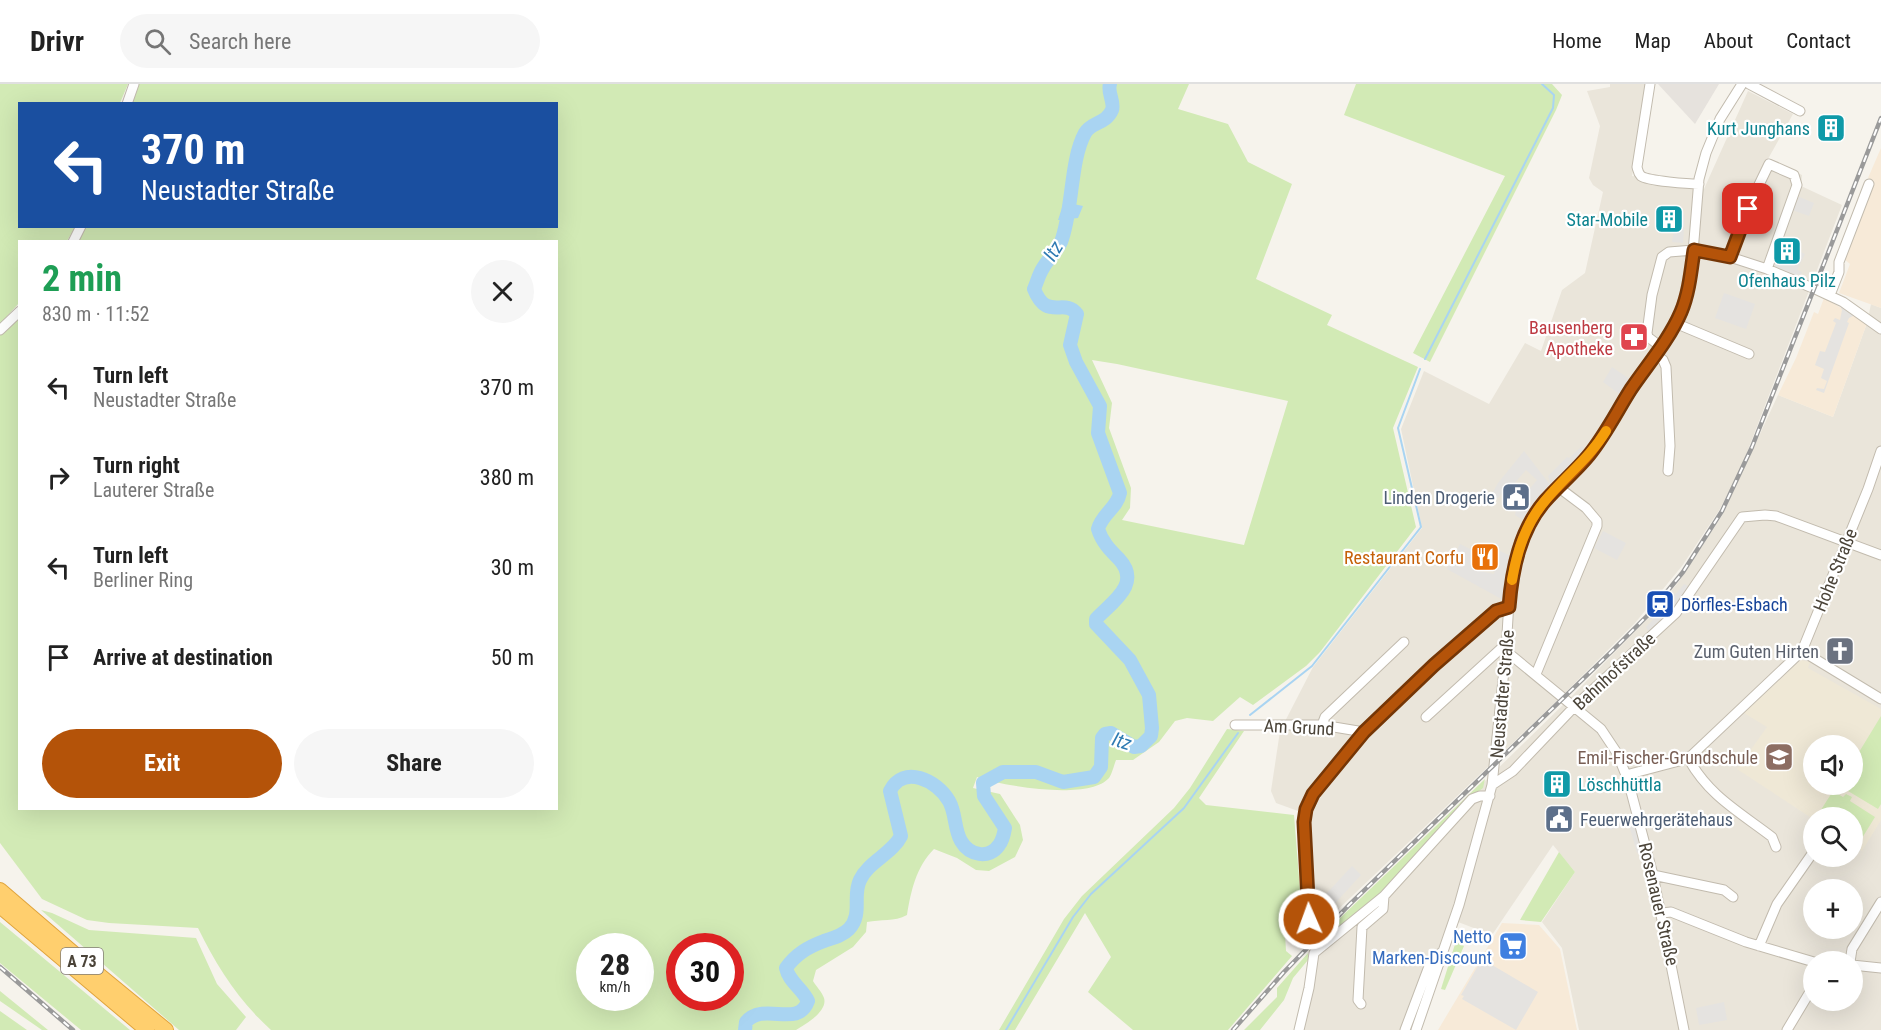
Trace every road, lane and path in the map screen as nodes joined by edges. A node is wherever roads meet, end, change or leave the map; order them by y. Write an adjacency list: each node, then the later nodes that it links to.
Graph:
1 (134, 84): 5 (street)
2 (1650, 84): 7 (street)
3 (1742, 84): 7 (street, Neustadter Straße)
4 (1749, 84): 6 (street)
5 (128, 102)
6 (1800, 111)
7 (1699, 184): 9 (street, Neustadter Straße)
8 (1869, 184): 12 (street)
9 (1694, 250): 10 (street); 14 (street, Neustadter Straße); 17 (street)
10 (1730, 257): 11 (street); 11 (street)
11 (1767, 269): 12 (street)
12 (1830, 296): 15 (street)
13 (18, 313): 16 (street)
14 (1675, 323): 17 (street, Neustadter Straße); 18 (street)
15 (1881, 329)
16 (0, 330)
17 (1658, 351): 20 (street); 21 (street, Neustadter Straße)
18 (1749, 354)
19 (1881, 451): 22 (street, Hohe Straße)
20 (1668, 471)
21 (1557, 488): 24 (street, Neustadter Straße); 28 (street)
22 (1847, 541): 23 (street); 27 (street, Hohe Straße); 30 (street, Bahnhofstraße)
23 (1881, 555)
24 (1509, 607): 26 (street, Neustadter Straße); 34 (street)
25 (1404, 642): 33 (street)
26 (1507, 647): 28 (street, Rosenauer Straße); 31 (street); 37 (street, Neustadter Straße)
27 (1802, 651): 29 (street); 35 (street, Hohe Straße)
28 (1536, 674): 30 (street, Rosenauer Straße)
29 (1881, 699)
30 (1575, 706): 36 (street, Rosenauer Straße); 37 (street, Bahnhofstraße)
31 (1426, 717)
32 (1235, 724): 33 (street, Am Grund)
33 (1322, 725): 34 (street, Am Grund)
34 (1364, 732): 48 (street)
35 (1688, 758): 36 (street, Hohe Straße); 39 (street)
36 (1626, 775): 41 (street, Rosenauer Straße)
37 (1492, 785): 38 (street, Neustadter Straße)
38 (1490, 796): 43 (street); 51 (street, Neustadter Straße)
39 (1776, 847)
40 (1803, 867): 49 (street)
41 (1653, 875): 44 (street); 47 (street, Rosenauer Straße)
42 (0, 890): 58 (highway, A 73)
43 (1384, 896): 56 (street); 59 (street)
44 (1733, 897)
45 (1881, 902): 50 (street)
46 (0, 906): 57 (highway, A 73)
47 (1662, 913): 49 (street); 62 (street, Rosenauer Straße)
48 (1309, 927)
49 (1759, 946): 52 (street)
50 (1852, 951)
51 (1442, 952): 60 (street); 61 (street, Neustadter Straße)
52 (1803, 959)
53 (1863, 966): 54 (street)
54 (1881, 968)
55 (1803, 1003): 63 (street)
56 (1361, 1004)
57 (147, 1030)
58 (166, 1030)
59 (1299, 1030)
60 (1405, 1030)
61 (1416, 1030)
62 (1684, 1030)
63 (1787, 1030)

